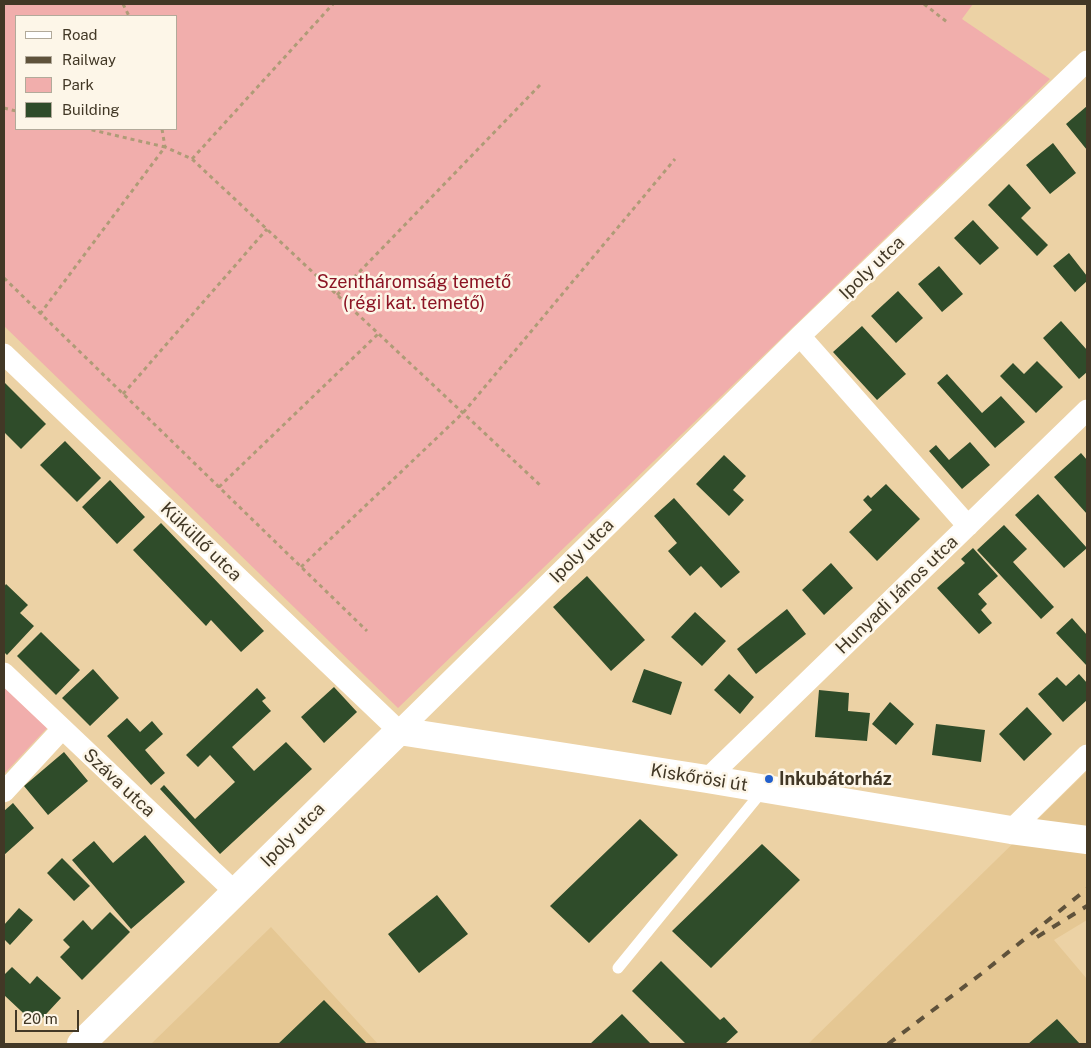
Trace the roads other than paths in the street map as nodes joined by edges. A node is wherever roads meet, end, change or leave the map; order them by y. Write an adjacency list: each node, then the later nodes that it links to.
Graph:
1 (1087, 61): 2 (street, Ipoly utca)
2 (800, 336): 5 (street); 8 (street, Ipoly utca)
3 (4, 354): 8 (street, Küküllő utca)
4 (1087, 410): 5 (street, Hunyadi János utca)
5 (968, 526): 10 (street, Hunyadi János utca)
6 (4, 673): 7 (street, Száva utca)
7 (62, 729): 12 (street); 15 (street, Száva utca)
8 (399, 731): 10 (street, Kiskőrösi út); 15 (street, Ipoly utca)
9 (1087, 755): 13 (street)
10 (707, 779): 11 (street, Kiskőrösi út)
11 (764, 788): 13 (street, Kiskőrösi út); 16 (lane)
12 (4, 792)
13 (1011, 830): 14 (street, Kiskőrösi út)
14 (1087, 840)
15 (235, 892): 17 (street, Ipoly utca)
16 (618, 968)
17 (80, 1044)

